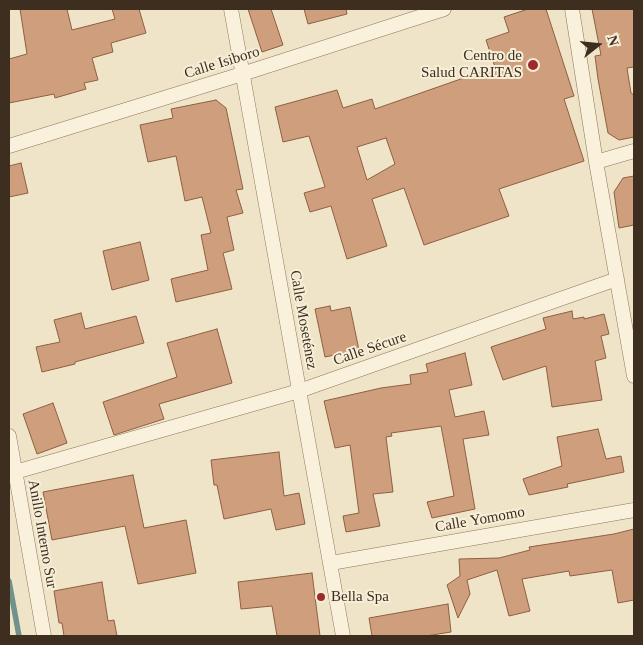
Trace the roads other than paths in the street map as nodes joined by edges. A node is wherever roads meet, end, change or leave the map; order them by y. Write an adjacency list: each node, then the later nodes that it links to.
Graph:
1 (231, 9): 4 (street, Calle Moseténez)
2 (444, 9): 4 (street, Calle Isiboro)
3 (572, 9): 7 (street)
4 (242, 74): 5 (street, Calle Isiboro); 10 (street, Calle Moseténez)
5 (9, 146)
6 (634, 151): 7 (street)
7 (596, 162): 8 (street)
8 (617, 279): 9 (street); 10 (street, Calle Sécure)
9 (634, 376)
10 (299, 391): 12 (street, Calle Sécure); 14 (street, Calle Moseténez)
11 (9, 436): 12 (street, Anillo Interno Sur)
12 (15, 472): 15 (street, Anillo Interno Sur)
13 (634, 510): 14 (street, Calle Yomomo)
14 (331, 563): 16 (street, Calle Moseténez)
15 (44, 636)
16 (343, 636)

